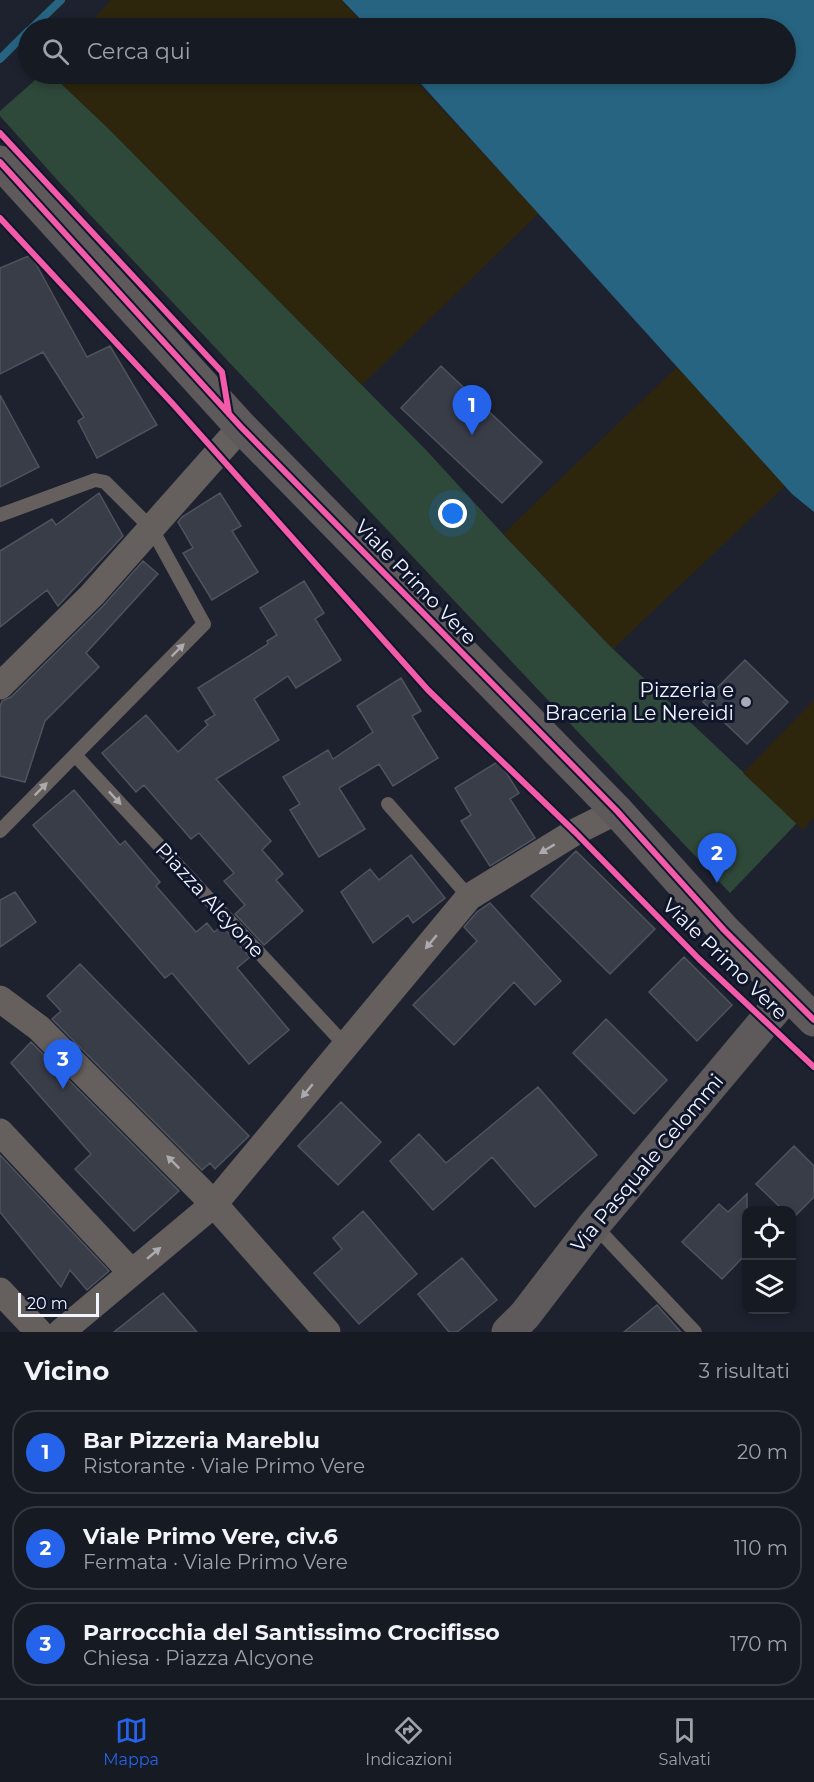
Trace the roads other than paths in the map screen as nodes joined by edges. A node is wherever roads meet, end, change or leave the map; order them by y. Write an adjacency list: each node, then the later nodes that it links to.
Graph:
1 (0, 162): 2 (street, Viale Primo Vere)
2 (241, 427): 4 (street); 8 (street, Viale Primo Vere)
3 (0, 515): 4 (lane)
4 (152, 529): 5 (street); 6 (lane, one-way to 4)
5 (0, 686)
6 (75, 755): 9 (lane, one-way to 6); 14 (lane, Piazza Alcyone, one-way to 14)
7 (388, 804): 10 (lane)
8 (617, 811): 10 (street, one-way to 10); 11 (street, Viale Primo Vere)
9 (0, 831)
10 (469, 897): 14 (street, one-way to 14)
11 (787, 995): 13 (street, Viale Primo Vere); 17 (street, Via Pasquale Celommi)
12 (0, 999): 16 (street, one-way to 12)
13 (814, 1020)
14 (345, 1045): 16 (street, one-way to 16)
15 (0, 1132): 18 (street)
16 (214, 1204): 18 (street, one-way to 16); 22 (street)
17 (594, 1225): 23 (street, Via Pasquale Celommi); 24 (lane)
18 (131, 1272): 21 (street)
19 (0, 1291): 20 (street)
20 (39, 1332)
21 (62, 1332)
22 (327, 1332)
23 (508, 1332)
24 (695, 1332)

